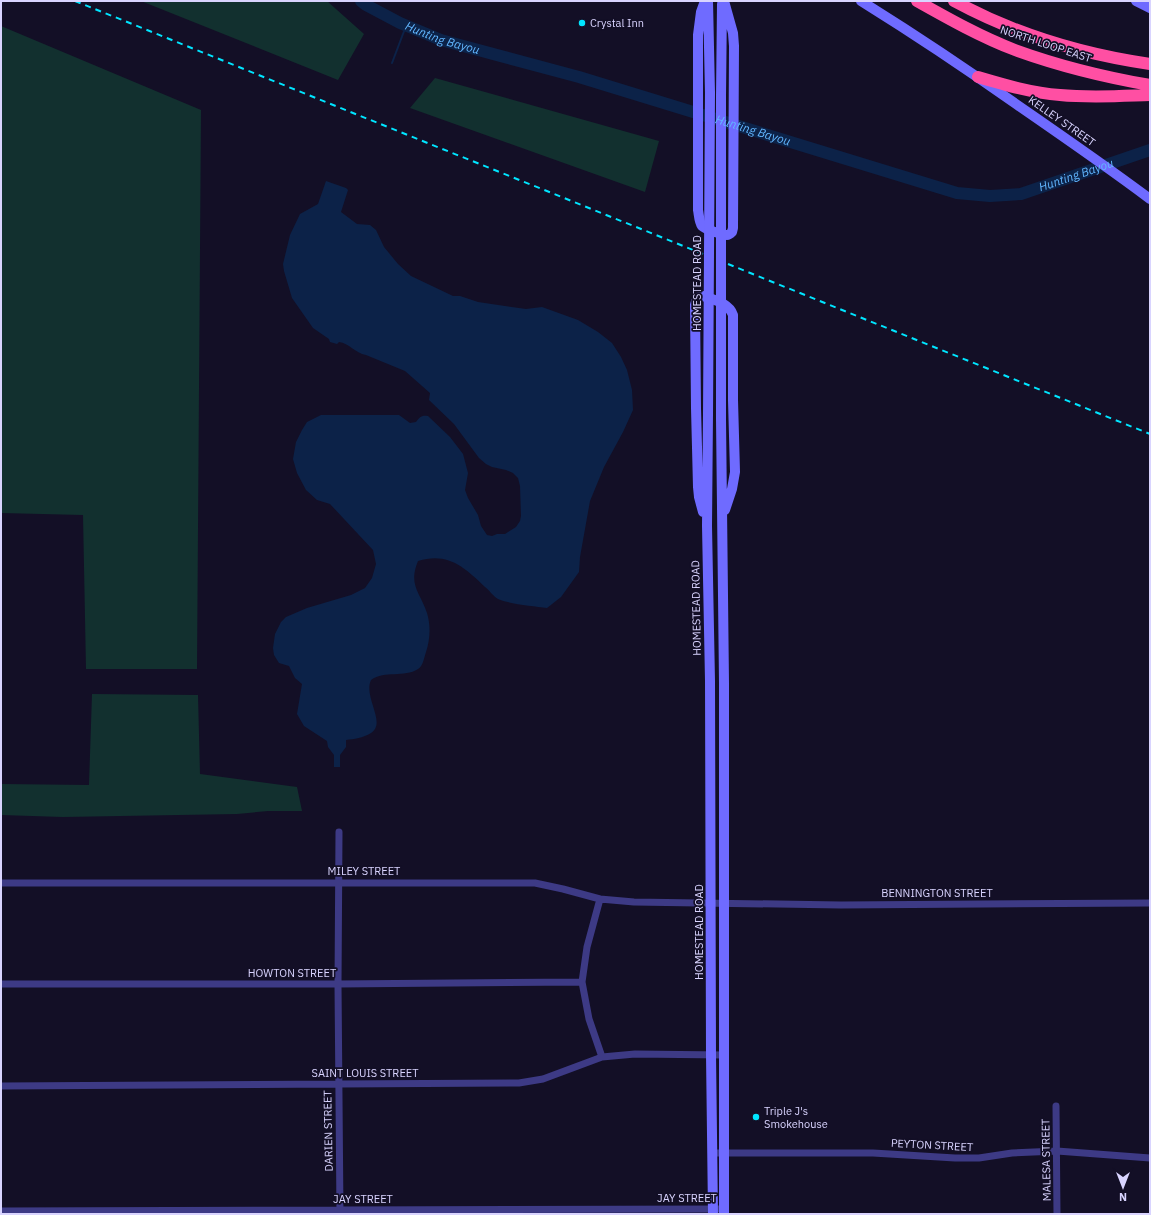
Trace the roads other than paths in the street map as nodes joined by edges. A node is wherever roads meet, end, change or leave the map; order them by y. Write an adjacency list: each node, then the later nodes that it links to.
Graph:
1 (704, 1): 3 (main road)
2 (708, 1): 15 (main road, HOMESTEAD ROAD, bridge)
3 (723, 1): 14 (main road, bridge)
4 (861, 1): 10 (main road, KELLEY STREET)
5 (917, 1): 11 (highway, NORTH LOOP EAST)
6 (954, 1): 9 (highway, NORTH LOOP EAST)
7 (1136, 1): 8 (main road)
8 (1150, 8)
9 (1150, 64)
10 (978, 77): 12 (highway); 13 (main road, KELLEY STREET)
11 (1150, 85)
12 (1150, 95)
13 (1150, 199)
14 (722, 519): 15 (main road); 22 (main road)
15 (707, 526): 21 (main road, HOMESTEAD ROAD)
16 (339, 832): 17 (street, DARIEN STREET)
17 (338, 882): 18 (street, MILEY STREET); 19 (street, MILEY STREET); 25 (street, DARIEN STREET)
18 (1, 883)
19 (600, 900): 21 (street, MILEY STREET); 23 (street)
20 (1150, 903): 22 (street, BENNINGTON STREET)
21 (711, 904): 22 (street, MILEY STREET); 26 (main road, HOMESTEAD ROAD)
22 (724, 904): 27 (main road)
23 (582, 982): 25 (street, HOWTON STREET); 28 (street)
24 (1, 984): 25 (street, HOWTON STREET)
25 (338, 984): 29 (street, DARIEN STREET)
26 (711, 1055): 27 (street, SAINT LOUIS STREET); 28 (street, SAINT LOUIS STREET); 33 (main road, HOMESTEAD ROAD)
27 (725, 1055): 34 (main road)
28 (602, 1057): 29 (street, SAINT LOUIS STREET)
29 (339, 1084): 30 (street, SAINT LOUIS STREET); 39 (street, DARIEN STREET)
30 (1, 1086)
31 (1056, 1106): 32 (street, MALESA STREET)
32 (1057, 1151): 34 (street, PEYTON STREET); 35 (street, PEYTON STREET); 40 (street, MALESA STREET)
33 (713, 1153): 34 (street, PEYTON STREET); 37 (main road, HOMESTEAD ROAD)
34 (725, 1153): 38 (main road)
35 (1150, 1158)
36 (1, 1211): 39 (street, JAY STREET)
37 (713, 1211): 38 (street, JAY STREET); 39 (street, JAY STREET)
38 (724, 1211)
39 (340, 1212)
40 (1057, 1214)

